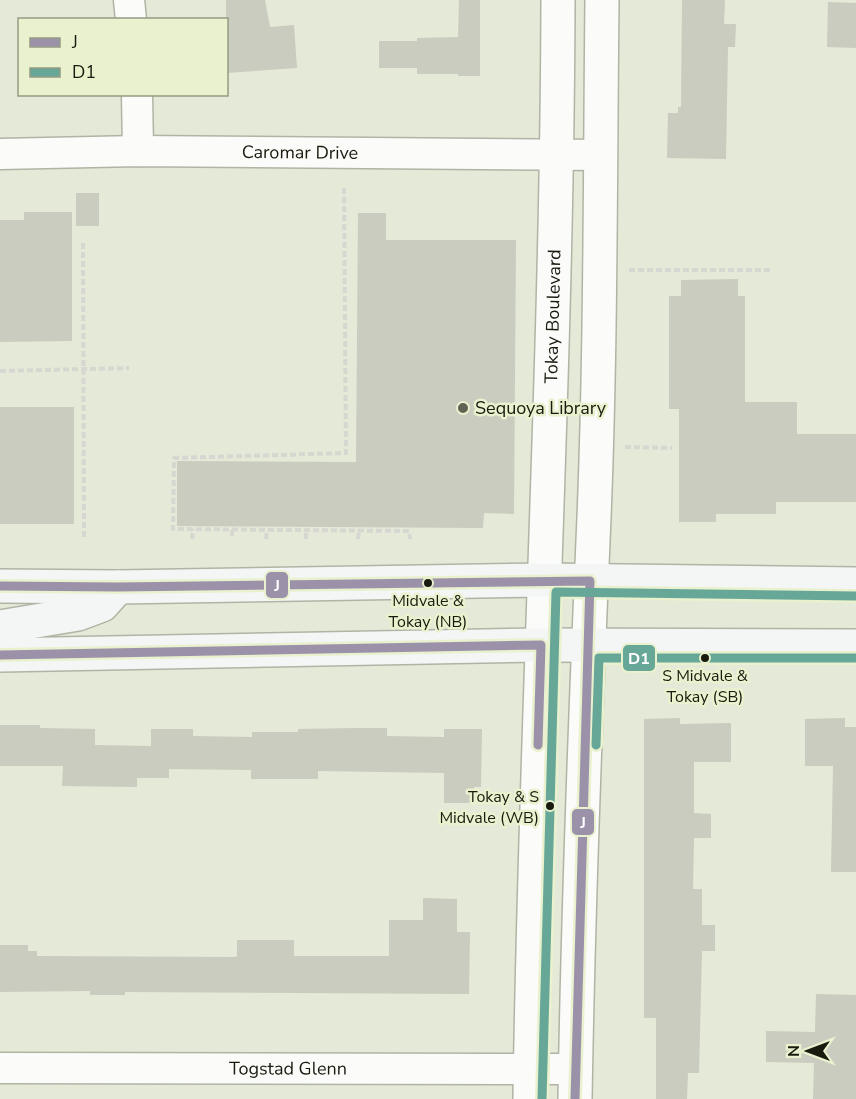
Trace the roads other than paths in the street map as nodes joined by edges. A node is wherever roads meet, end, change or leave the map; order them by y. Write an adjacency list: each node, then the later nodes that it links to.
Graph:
1 (129, 0): 4 (street)
2 (558, 0): 7 (street, Tokay Boulevard)
3 (602, 0): 9 (street)
4 (131, 18)
5 (137, 96): 6 (street)
6 (138, 151): 7 (street, Caromar Drive); 8 (street, Caromar Drive)
7 (558, 153): 9 (street, Caromar Drive); 10 (street, Tokay Boulevard)
8 (0, 154)
9 (600, 155): 11 (street)
10 (544, 580): 11 (main road); 14 (main road); 16 (street, Tokay Boulevard)
11 (590, 581): 12 (main road); 17 (street)
12 (856, 584)
13 (0, 586): 14 (main road)
14 (118, 587): 15 (main road)
15 (0, 627)
16 (541, 645): 17 (main road); 19 (main road); 21 (street, Tokay Boulevard)
17 (587, 646): 18 (main road); 22 (street)
18 (856, 646)
19 (0, 655)
20 (0, 1068): 21 (street, Togstad Glenn)
21 (530, 1083): 22 (street, Togstad Glenn)
22 (575, 1084)

